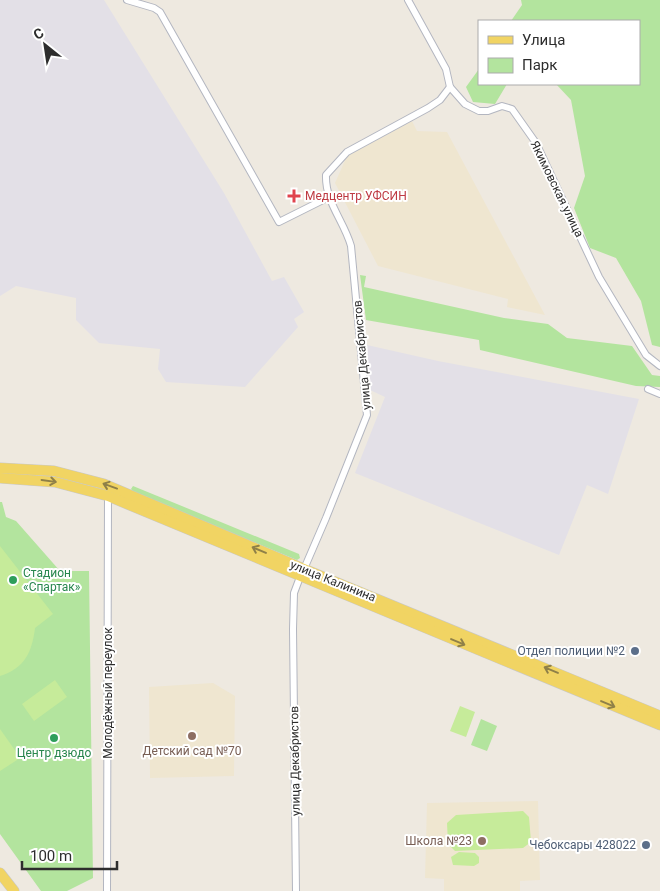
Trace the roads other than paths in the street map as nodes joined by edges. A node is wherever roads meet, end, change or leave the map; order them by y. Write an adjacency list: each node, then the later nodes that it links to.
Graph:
1 (127, 0): 4 (street)
2 (408, 0): 3 (street, Якимовская улица)
3 (450, 87): 4 (street); 5 (street, Якимовская улица)
4 (328, 197): 11 (street, улица Декабристов)
5 (660, 366)
6 (648, 389): 7 (street)
7 (660, 394)
8 (0, 468): 11 (main road, улица Калинина, one-way to 8)
9 (0, 478): 10 (main road, улица Калинина, one-way to 10)
10 (108, 496): 11 (main road, улица Калинина); 18 (street, Молодёжный переулок)
11 (302, 573): 12 (main road, улица Калинина, one-way to 11); 13 (main road, улица Калинина, one-way to 13); 19 (street, улица Декабристов)
12 (660, 716)
13 (660, 725)
14 (0, 872): 17 (main road)
15 (0, 882): 16 (main road)
16 (7, 891)
17 (14, 891)
18 (107, 891)
19 (296, 891)

